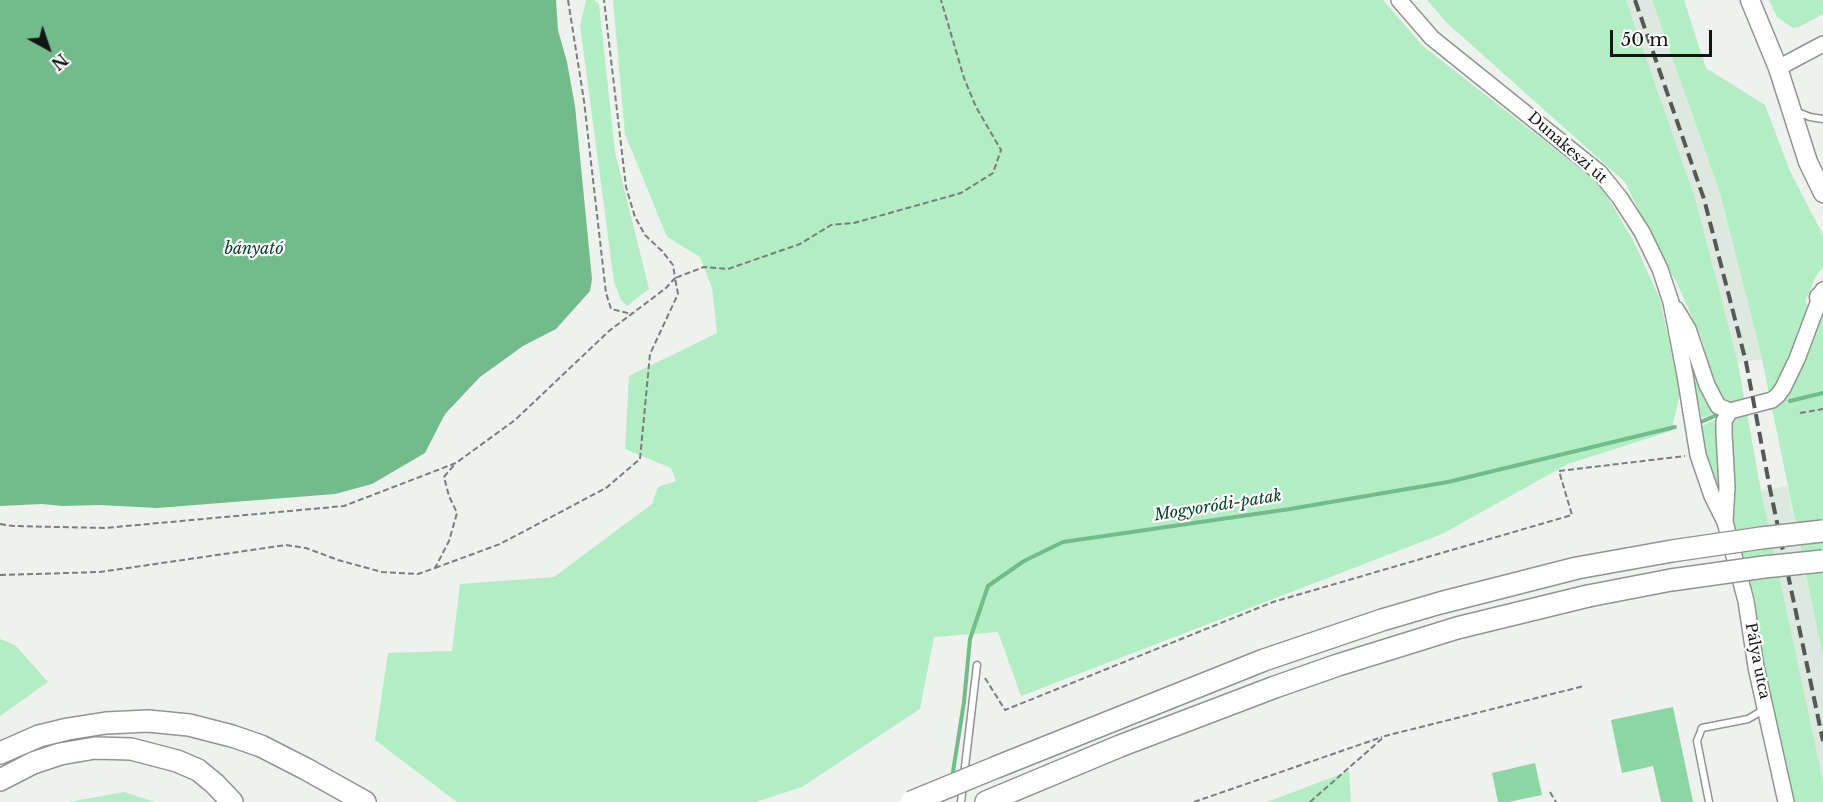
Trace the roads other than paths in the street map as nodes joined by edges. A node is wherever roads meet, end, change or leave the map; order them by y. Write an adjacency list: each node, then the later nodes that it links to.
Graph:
1 (1399, 0): 9 (street, Dunakeszi út)
2 (1750, 0): 4 (main road)
3 (1823, 44): 4 (street)
4 (1778, 68): 5 (main road)
5 (1791, 110): 6 (lane); 7 (main road)
6 (1823, 119)
7 (1823, 193)
8 (1822, 294): 10 (street)
9 (1671, 302): 10 (street); 11 (street, Dunakeszi út)
10 (1730, 411): 11 (street)
11 (1725, 522): 15 (street, Pálya utca)
12 (1823, 531): 21 (highway, bridge)
13 (1823, 561): 18 (highway, bridge)
14 (977, 665): 22 (lane)
15 (1766, 709): 23 (lane); 24 (street, Pálya utca)
16 (0, 753): 20 (highway)
17 (0, 780): 19 (highway)
18 (991, 800)
19 (232, 802)
20 (365, 802)
21 (911, 802)
22 (962, 802)
23 (1709, 802)
24 (1786, 802)

